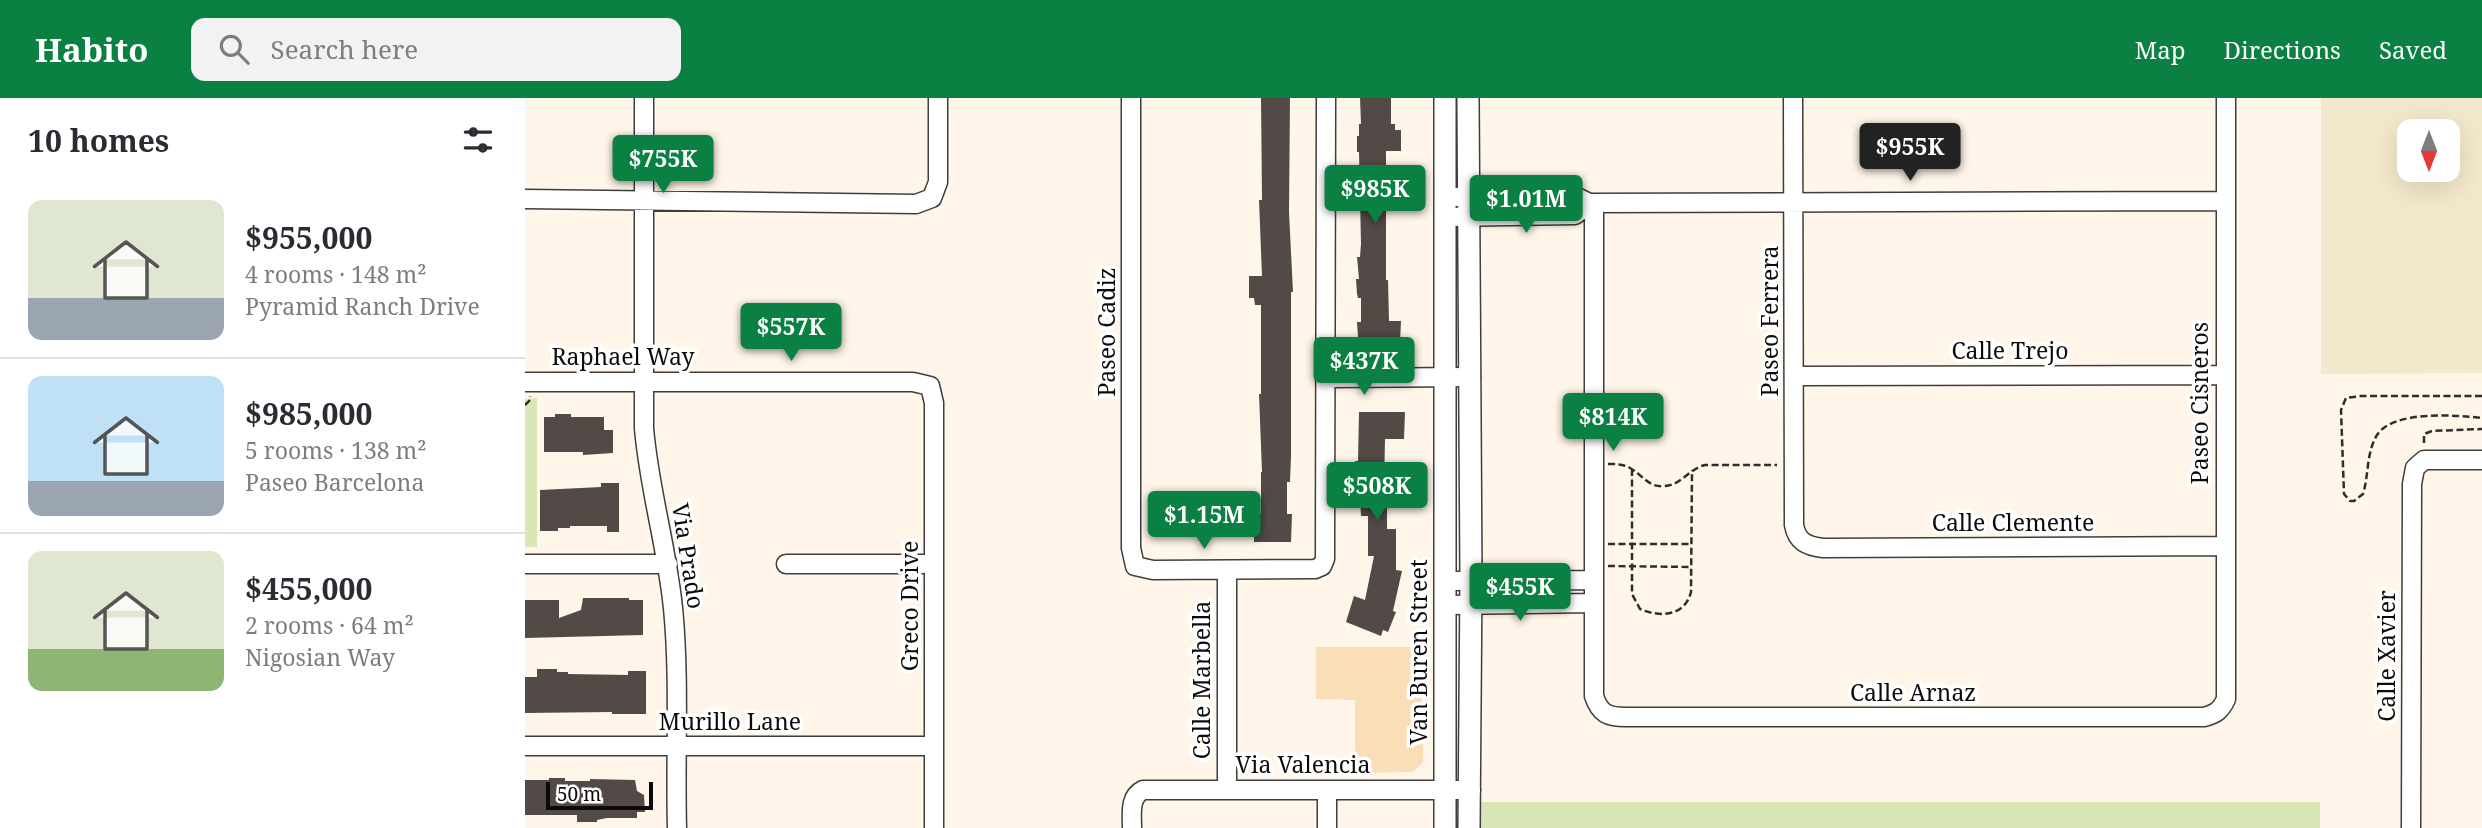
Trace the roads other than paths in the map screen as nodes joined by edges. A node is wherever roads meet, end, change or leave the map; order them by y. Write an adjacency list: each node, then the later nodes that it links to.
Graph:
1 (644, 98): 10 (street, Via Prado)
2 (938, 98): 10 (street)
3 (1131, 98): 31 (street, Paseo Cadiz)
4 (1326, 98): 18 (street)
5 (1445, 98): 14 (street, Van Buren Street)
6 (1468, 98): 15 (street)
7 (1793, 98): 13 (street, Paseo Ferrera)
8 (2226, 98): 11 (street, Paseo Cisneros)
9 (525, 199): 10 (street)
10 (644, 199): 21 (street, Via Prado)
11 (2226, 201): 13 (street); 16 (street, Paseo Cisneros)
12 (1592, 203): 13 (street); 15 (street); 32 (street)
13 (1794, 203): 17 (street, Paseo Ferrera)
14 (1445, 207): 15 (street); 19 (street, Van Buren Street)
15 (1470, 207): 20 (street)
16 (2224, 375): 17 (street, Calle Trejo); 26 (street, Paseo Cisneros)
17 (1795, 376): 25 (street, Paseo Ferrera)
18 (1326, 377): 19 (street); 31 (street)
19 (1445, 377): 20 (street); 34 (street, Van Buren Street)
20 (1471, 377): 33 (street)
21 (644, 382): 22 (street, Raphael Way); 23 (street, Raphael Way); 28 (street, Via Prado)
22 (930, 386): 30 (street, Greco Drive)
23 (527, 389)
24 (2482, 460): 52 (street, Calle Xavier)
25 (1802, 542): 26 (street, Calle Clemente)
26 (2225, 546): 38 (street, Paseo Cisneros)
27 (525, 564): 28 (street)
28 (668, 564): 40 (street, Via Prado)
29 (786, 564): 30 (street)
30 (934, 564): 41 (street, Greco Drive)
31 (1227, 570): 42 (street, Calle Marbella)
32 (1594, 573): 33 (street); 35 (street)
33 (1471, 580): 34 (street); 36 (street)
34 (1446, 581): 37 (street, Van Buren Street)
35 (1594, 603): 36 (street); 38 (street, Calle Arnaz)
36 (1471, 604): 37 (street); 45 (street)
37 (1446, 605): 44 (street, Van Buren Street)
38 (2222, 708)
39 (525, 746): 40 (street, Murillo Lane)
40 (675, 746): 41 (street, Murillo Lane); 46 (street, Via Prado)
41 (934, 746): 47 (street, Greco Drive)
42 (1227, 790): 43 (street, Via Valencia); 48 (street, Via Valencia)
43 (1327, 790): 44 (street, Via Valencia); 49 (street)
44 (1445, 790): 45 (street, Via Valencia); 50 (street, Van Buren Street)
45 (1471, 790): 51 (street)
46 (677, 828)
47 (934, 828)
48 (1132, 828)
49 (1327, 828)
50 (1445, 828)
51 (1469, 828)
52 (2411, 828)

